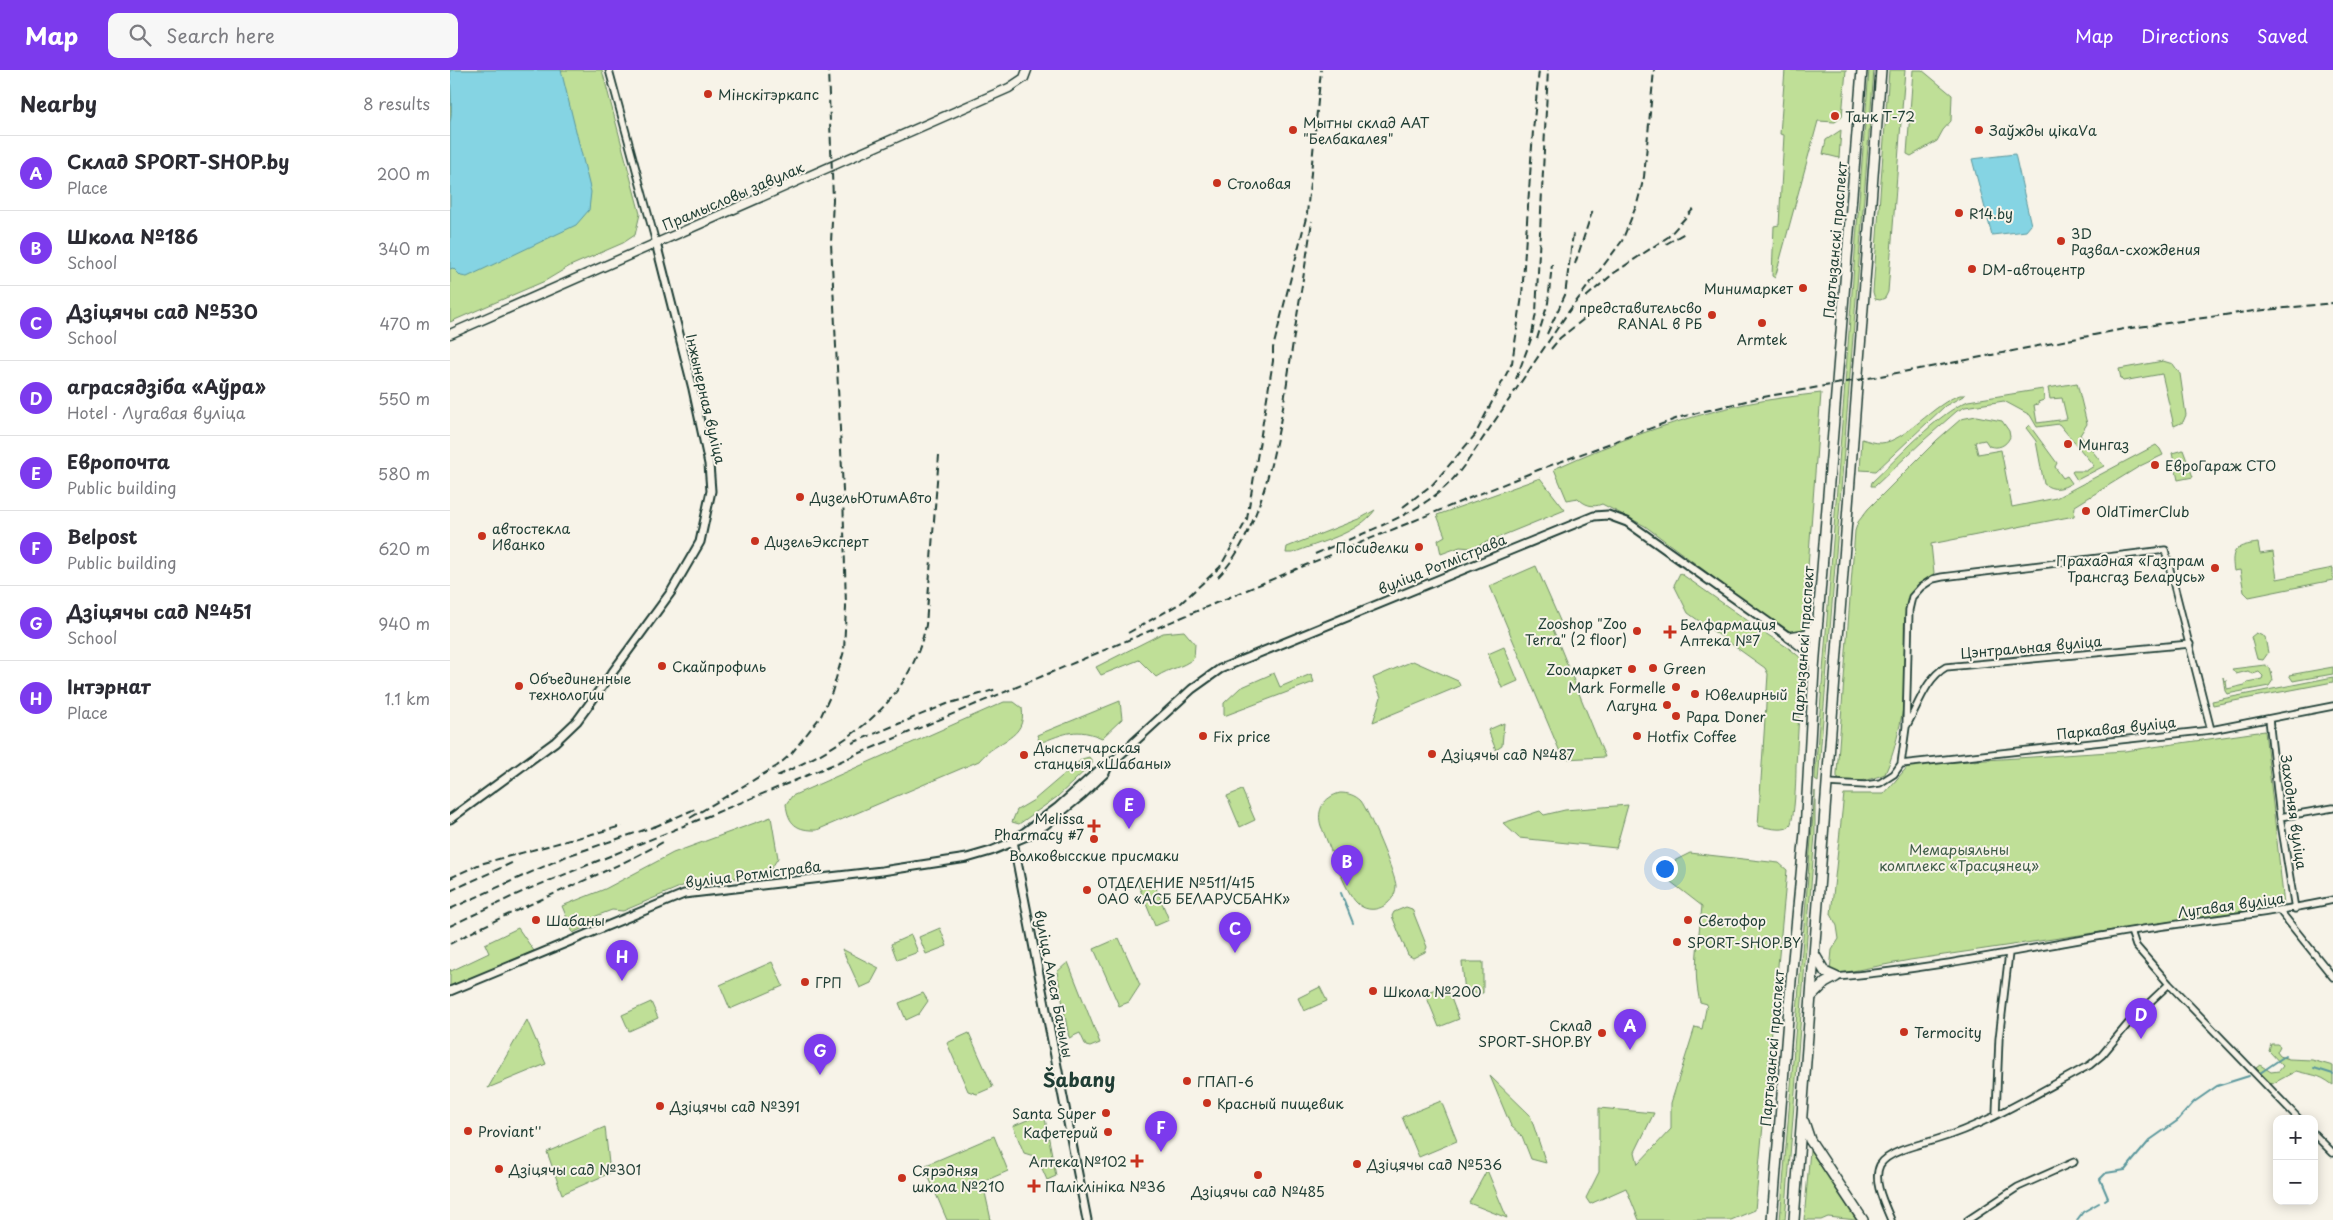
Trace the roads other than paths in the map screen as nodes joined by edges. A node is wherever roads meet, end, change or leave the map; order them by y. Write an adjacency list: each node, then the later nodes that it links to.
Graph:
1 (609, 70): 5 (street, Інжынерная вуліца)
2 (1862, 70): 7 (highway, Партызанскі праспект)
3 (1881, 70): 17 (highway)
4 (1025, 74): 5 (main road, Прамысловы завулак)
5 (656, 243): 6 (main road, Прамысловы завулак); 20 (street, Інжынерная вуліца)
6 (450, 334)
7 (1819, 620): 8 (highway); 10 (highway, Партызанскі праспект)
8 (1789, 638): 10 (highway); 21 (street, вуліца Ротмістрава)
9 (2190, 644): 13 (street, Цэнтральная вуліца); 13 (street, Цэнтральная вуліца); 14 (street, Цэнтральная вуліца)
10 (1814, 668): 16 (highway, Партызанскі праспект)
11 (2333, 706): 12 (street, Паркавая вуліца)
12 (2269, 719): 14 (street, Паркавая вуліца); 19 (street, Заходняя вуліца)
13 (1906, 727): 15 (street, Цэнтральная вуліца)
14 (2211, 730): 15 (street, Паркавая вуліца)
15 (1901, 764): 17 (street)
16 (1808, 784): 17 (highway); 39 (highway, Партызанскі праспект)
17 (1826, 784): 26 (highway)
18 (2333, 808): 19 (street)
19 (2280, 817): 23 (street, Заходняя вуліца)
20 (450, 819)
21 (1013, 842): 31 (street, вуліца Ротмістрава); 40 (street, вуліца Алеся Бачылы)
22 (2333, 900): 23 (street, Лугавая вуліца)
23 (2295, 909): 24 (street, Лугавая вуліца)
24 (2280, 911): 25 (street, Лугавая вуліца); 29 (street)
25 (2131, 931): 27 (street, Лугавая вуліца); 30 (street)
26 (1814, 954): 28 (highway); 32 (highway)
27 (2009, 954): 28 (street, Лугавая вуліца); 33 (street)
28 (1836, 977): 32 (highway)
29 (2333, 977)
30 (2169, 984): 33 (street); 34 (street)
31 (450, 991)
32 (1812, 996): 35 (highway)
33 (1996, 1114): 45 (street)
34 (2295, 1115)
35 (1802, 1117): 43 (highway); 44 (highway)
36 (2318, 1138): 37 (street)
37 (2333, 1153)
38 (2074, 1162): 46 (street)
39 (1774, 1200): 41 (highway); 42 (highway, Партызанскі праспект)
40 (1087, 1220)
41 (1765, 1220)
42 (1772, 1220)
43 (1794, 1220)
44 (1863, 1220)
45 (1891, 1220)
46 (1968, 1220)

